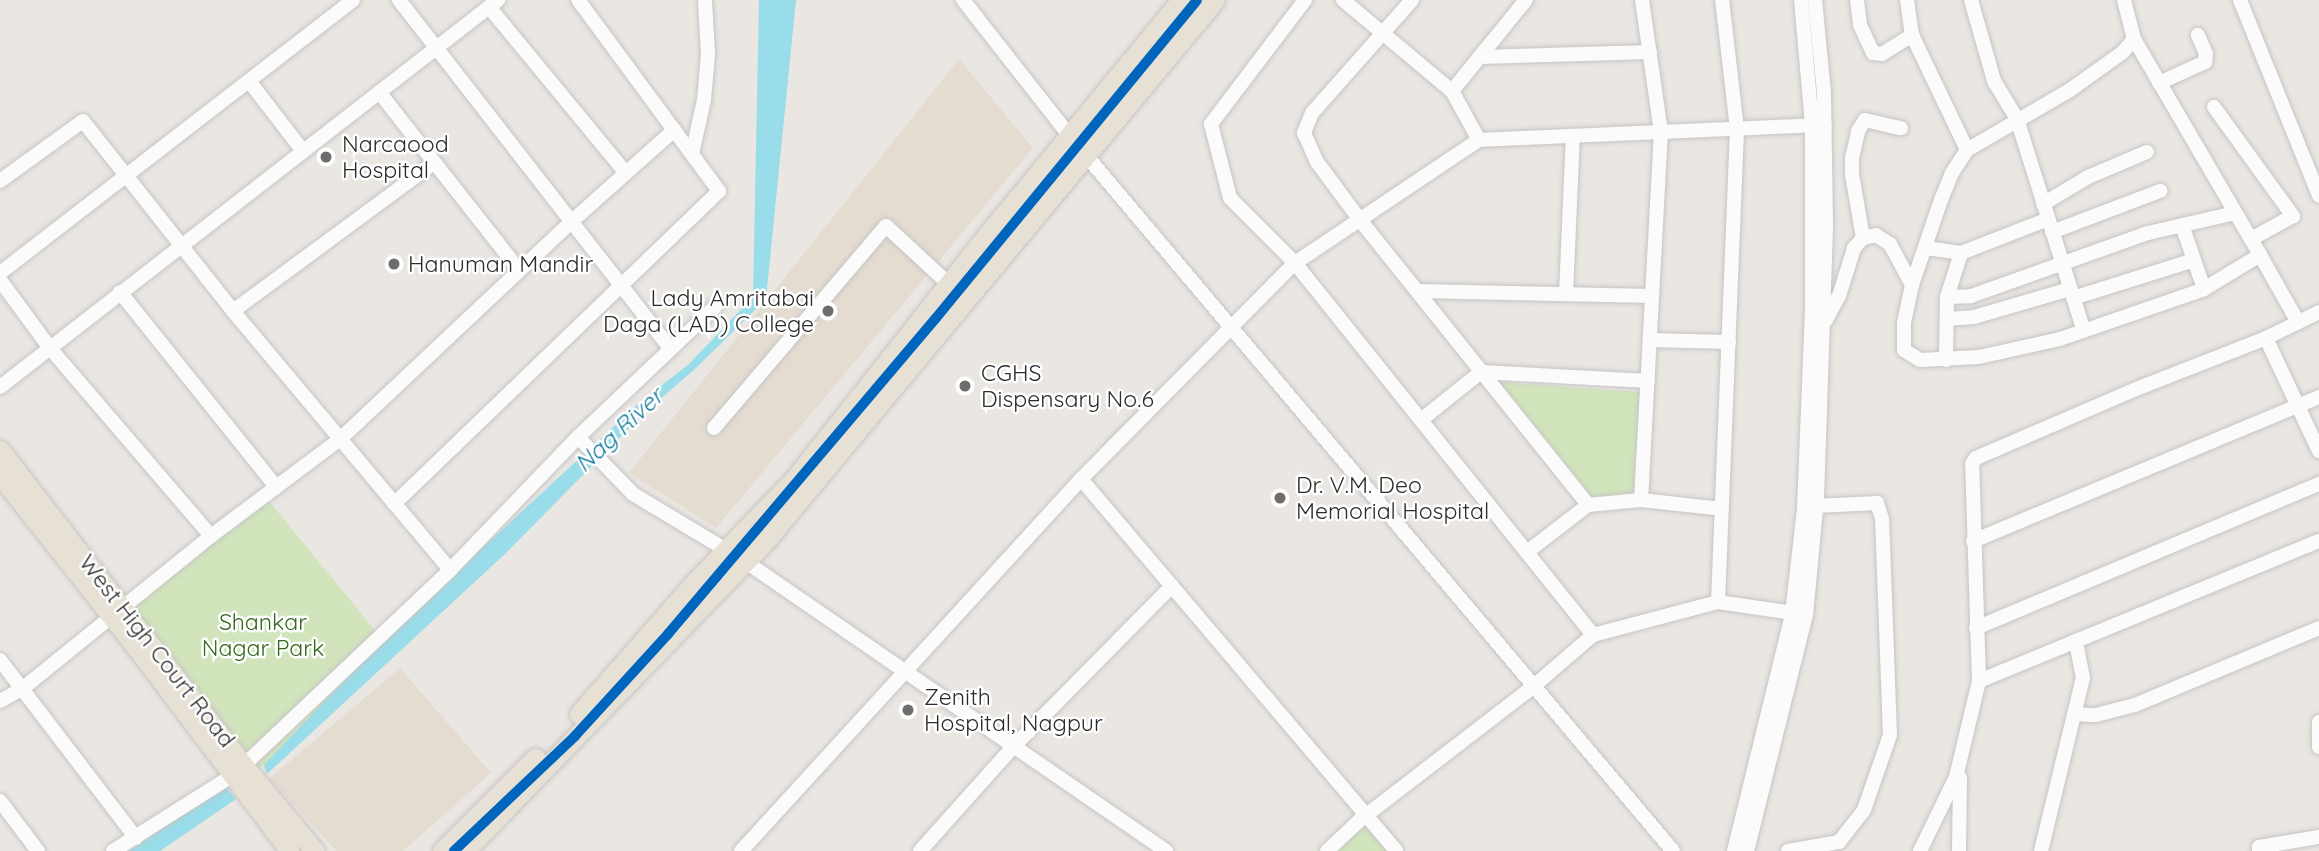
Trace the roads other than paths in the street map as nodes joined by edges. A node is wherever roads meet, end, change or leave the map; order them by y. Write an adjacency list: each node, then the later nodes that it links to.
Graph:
1 (353, 0): 29 (street)
2 (398, 0): 26 (street)
3 (578, 0): 38 (street)
4 (705, 0): 46 (street)
5 (1181, 0): 40 (main road)
6 (1215, 0): 47 (main road)
7 (1305, 0): 68 (street)
8 (1343, 0): 22 (street)
9 (1412, 0): 22 (street)
10 (1526, 0): 28 (street)
11 (1642, 0): 27 (street)
12 (1722, 0): 37 (street)
13 (1801, 0): 35 (street)
14 (1815, 0): 35 (street)
15 (1857, 0): 23 (street)
16 (1907, 0): 23 (street)
17 (1972, 0): 34 (street)
18 (2124, 0): 25 (street)
19 (2240, 0): 49 (street)
20 (494, 4): 26 (street); 50 (street)
21 (973, 4): 40 (street)
22 (1383, 34): 31 (street); 57 (street)
23 (1912, 35): 43 (street)
24 (2198, 35): 30 (street)
25 (2134, 39): 30 (street); 34 (street)
26 (438, 47): 32 (street); 58 (street)
27 (1650, 52): 28 (street); 39 (street)
28 (1479, 57): 31 (street)
29 (249, 81): 44 (street); 51 (street)
30 (2160, 83): 56 (street)
31 (1452, 90): 42 (street)
32 (379, 92): 44 (street); 48 (street)
33 (2214, 107): 62 (street)
34 (2017, 119): 43 (street); 55 (street)
35 (1819, 125): 37 (street); 87 (street); 127 (street)
36 (1901, 128): 61 (street)
37 (1737, 129): 39 (street); 93 (street)
38 (674, 130): 46 (street); 50 (street)
39 (1661, 132): 41 (street); 81 (street)
40 (1068, 134): 47 (street); 73 (main road)
41 (1573, 136): 42 (street); 79 (street)
42 (1479, 140): 57 (street)
43 (1967, 150): 64 (street)
44 (303, 151): 63 (street)
45 (2147, 152): 55 (street)
46 (692, 154): 75 (street)
47 (1086, 155): 89 (street); 122 (main road)
48 (434, 163): 70 (street); 84 (street)
49 (2313, 163): 54 (street)
50 (626, 173): 58 (street)
51 (127, 175): 52 (street); 63 (street); 71 (street)
52 (0, 181)
53 (2160, 191): 60 (street)
54 (2319, 196)
55 (2043, 204): 60 (street)
56 (2235, 213): 59 (street); 62 (street)
57 (1360, 220): 68 (street); 77 (street)
58 (572, 221): 70 (street); 75 (street)
59 (2182, 225): 67 (street); 69 (street)
60 (2050, 226): 65 (street); 69 (street)
61 (1863, 238): 74 (street); 87 (street)
62 (2251, 239): 66 (street)
63 (182, 244): 78 (street); 84 (street)
64 (1926, 248): 65 (street); 74 (street)
65 (1961, 253): 82 (street)
66 (2260, 255): 76 (street); 88 (street)
67 (2194, 260): 76 (street); 80 (street)
68 (1295, 263): 89 (street); 102 (street)
69 (2062, 263): 80 (street); 82 (street)
70 (519, 271): 105 (street)
71 (0, 273)
72 (0, 280): 94 (street)
73 (949, 285): 103 (street); 120 (main road)
74 (1912, 285): 96 (street)
75 (622, 287): 95 (street); 113 (street)
76 (2204, 289): 90 (street)
77 (1417, 291): 79 (street); 97 (street)
78 (120, 292): 94 (street); 111 (street)
79 (1566, 294): 81 (street)
80 (2072, 294): 86 (street); 90 (street)
81 (1652, 296): 92 (street)
82 (1947, 297): 86 (street)
83 (716, 306): 95 (street)
84 (233, 311): 105 (street)
85 (2319, 312): 88 (street)
86 (1947, 319): 96 (street)
87 (1825, 322): 115 (street)
88 (2298, 322): 91 (street)
89 (1231, 327): 109 (street); 135 (street)
90 (2084, 331): 96 (street)
91 (2266, 338): 101 (street); 118 (street)
92 (1650, 340): 93 (street); 98 (street)
93 (1729, 342): 116 (street)
94 (49, 347): 99 (street); 117 (street)
95 (669, 347): 104 (street)
96 (1946, 360)
97 (1481, 372): 98 (street); 102 (street); 114 (street)
98 (1648, 381): 112 (street)
99 (0, 387)
100 (2319, 397): 101 (street)
101 (2298, 405): 107 (street); 118 (street)
102 (1421, 420): 121 (street)
103 (714, 428)
104 (579, 439): 120 (street); 123 (street)
105 (339, 440): 111 (street); 113 (street)
106 (0, 450): 126 (main road, West High Court Road)
107 (2319, 451)
108 (0, 475): 126 (main road, West High Court Road)
109 (1081, 479): 124 (street); 133 (street)
110 (2319, 484): 128 (street)
111 (276, 488): 117 (street)
112 (1642, 500): 114 (street); 116 (street)
113 (394, 504): 123 (street)
114 (1588, 505): 121 (street)
115 (1816, 506): 127 (street); 162 (street)
116 (1722, 509): 125 (street)
117 (211, 536): 126 (street)
118 (1973, 541): 128 (street)
119 (2319, 541): 131 (street)
120 (724, 551): 122 (street); 152 (main road)
121 (1527, 552): 130 (street)
122 (746, 562): 133 (street); 153 (main road)
123 (450, 570): 143 (street)
124 (1172, 586): 140 (street); 145 (street)
125 (1718, 602): 127 (street); 130 (street)
126 (118, 612): 136 (street); 143 (main road, West High Court Road)
127 (1799, 614): 160 (street); 161 (street)
128 (1976, 628): 134 (street)
129 (2319, 628): 138 (street)
130 (1593, 635): 135 (street)
131 (2076, 641): 134 (street); 138 (street)
132 (0, 660): 136 (street)
133 (904, 671): 140 (street); 154 (street)
134 (1979, 681): 142 (street)
135 (1535, 685): 145 (street); 159 (street)
136 (22, 689): 137 (street); 147 (street)
137 (0, 701)
138 (2074, 714): 165 (street)
139 (2319, 722): 141 (street)
140 (1014, 746): 155 (street); 156 (street)
141 (2319, 747)
142 (1963, 748): 163 (street); 164 (street)
143 (239, 770): 147 (street); 150 (main road, West High Court Road); 151 (main road, West High Court Road)
144 (0, 801): 148 (street)
145 (1366, 816): 157 (street); 158 (street)
146 (2319, 837): 166 (street)
147 (136, 838): 149 (street)
148 (38, 851)
149 (113, 851)
150 (290, 851)
151 (315, 851)
152 (442, 851)
153 (465, 851)
154 (741, 851)
155 (920, 851)
156 (1166, 851)
157 (1327, 851)
158 (1396, 851)
159 (1673, 851)
160 (1734, 851)
161 (1747, 851)
162 (1787, 851)
163 (1920, 851)
164 (1959, 851)
165 (2041, 851)
166 (2259, 851)

